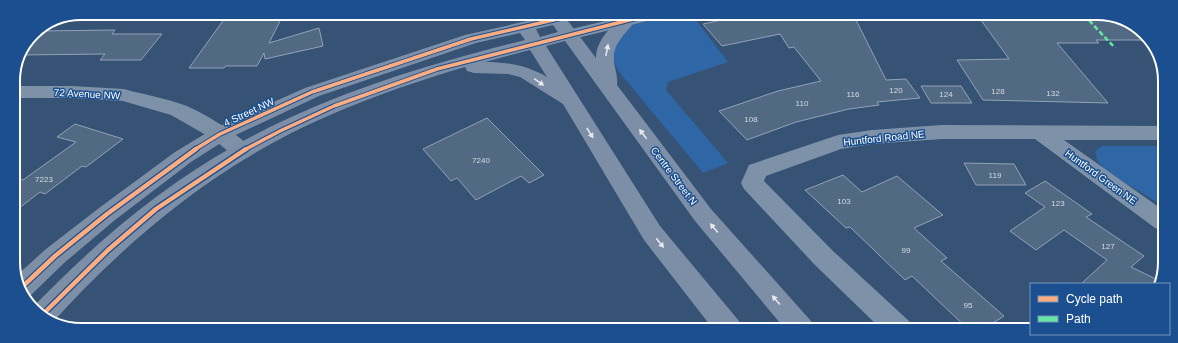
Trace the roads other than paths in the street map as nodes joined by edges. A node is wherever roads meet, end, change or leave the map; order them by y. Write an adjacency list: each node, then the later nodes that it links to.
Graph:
1 (486, 20): 8 (main road)
2 (537, 20): 6 (main road, 4 Street NW)
3 (562, 20): 7 (main road, Centre Street N)
4 (626, 20): 7 (street)
5 (632, 20): 11 (main road, one-way to 5)
6 (522, 22): 8 (main road, 4 Street NW); 9 (main road)
7 (569, 35): 9 (main road); 11 (main road, Centre Street N)
8 (471, 40): 16 (main road, 4 Street NW)
9 (536, 43): 10 (main road); 13 (main road)
10 (437, 69): 13 (main road, one-way to 13); 17 (main road)
11 (607, 86): 22 (main road, Centre Street N, one-way to 11)
12 (20, 92): 16 (street, 72 Avenue NW)
13 (569, 100): 21 (main road, one-way to 21)
14 (1040, 132): 15 (street, Huntford Road NE); 18 (street, Huntford Green NE); 23 (street, Huntford Road NE)
15 (1158, 133)
16 (220, 134): 17 (street, 72 Avenue NW); 19 (main road, 4 Street NW)
17 (242, 151): 20 (main road)
18 (1158, 218)
19 (24, 285)
20 (45, 311)
21 (724, 323)
22 (796, 323)
23 (893, 323)

